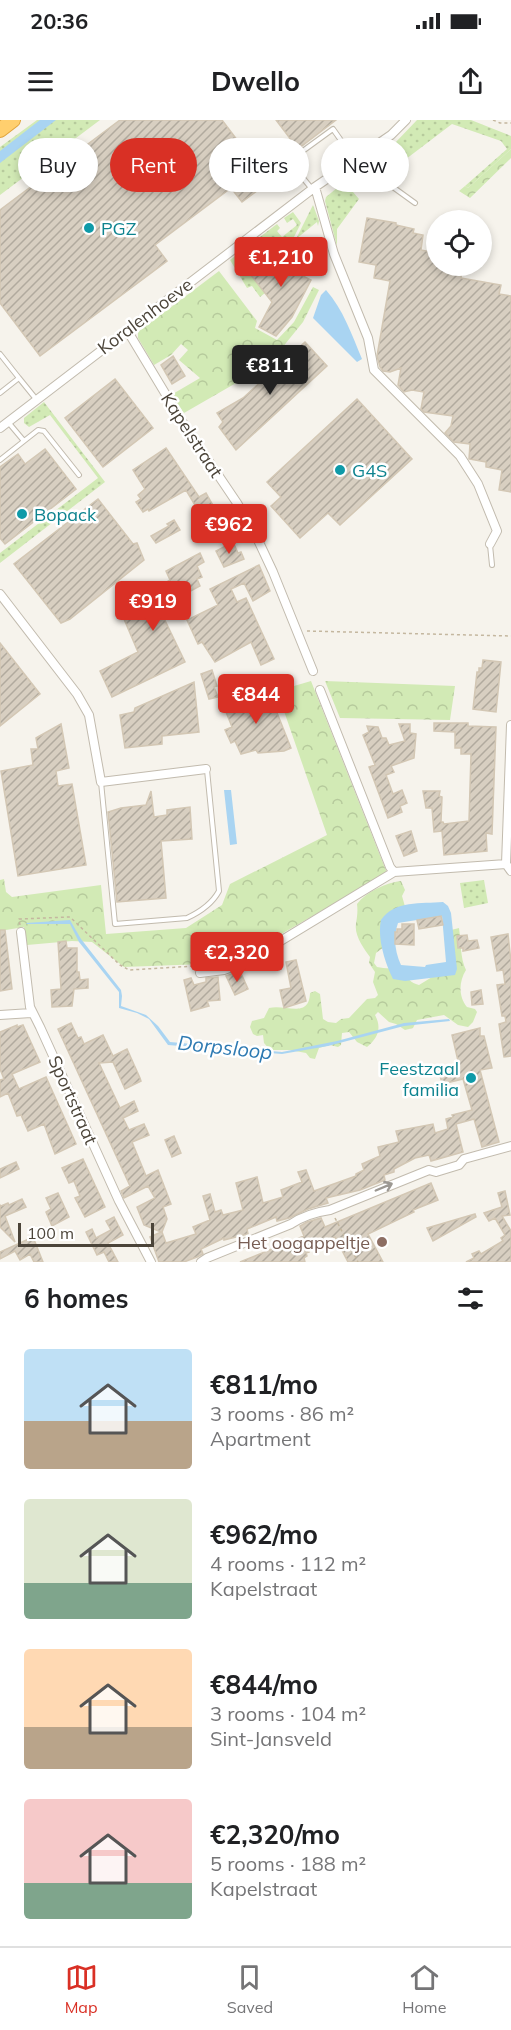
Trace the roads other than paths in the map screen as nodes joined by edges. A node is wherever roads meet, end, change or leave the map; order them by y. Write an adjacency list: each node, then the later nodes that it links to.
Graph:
1 (13, 120): 3 (highway)
2 (406, 120): 5 (street, Koralenhoeve)
3 (0, 130)
4 (339, 138): 7 (lane)
5 (386, 138)
6 (321, 182): 7 (street, Koralenhoeve)
7 (313, 188): 10 (street, Koralenhoeve); 20 (street)
8 (400, 192): 9 (lane)
9 (415, 203)
10 (127, 330): 14 (street, Koralenhoeve); 23 (street, Kapelstraat)
11 (0, 354): 12 (lane)
12 (19, 378): 13 (lane); 14 (lane)
13 (0, 393)
14 (36, 400): 15 (street, Koralenhoeve)
15 (8, 422): 16 (street, Koralenhoeve); 17 (lane)
16 (0, 428)
17 (24, 441): 18 (lane); 19 (lane)
18 (0, 460)
19 (79, 475)
20 (490, 544): 21 (lane)
21 (492, 565)
22 (0, 594): 27 (street)
23 (313, 671)
24 (320, 690): 29 (street)
25 (511, 724): 28 (street)
26 (206, 770): 27 (street); 27 (lane)
27 (101, 782)
28 (509, 867): 29 (street)
29 (393, 872): 31 (street)
30 (21, 932): 32 (street, Sportstraat)
31 (199, 969)
32 (31, 1012): 33 (street); 35 (street, Sportstraat)
33 (0, 1015)
34 (511, 1146): 36 (street, one-way to 34)
35 (151, 1262)
36 (201, 1262)

